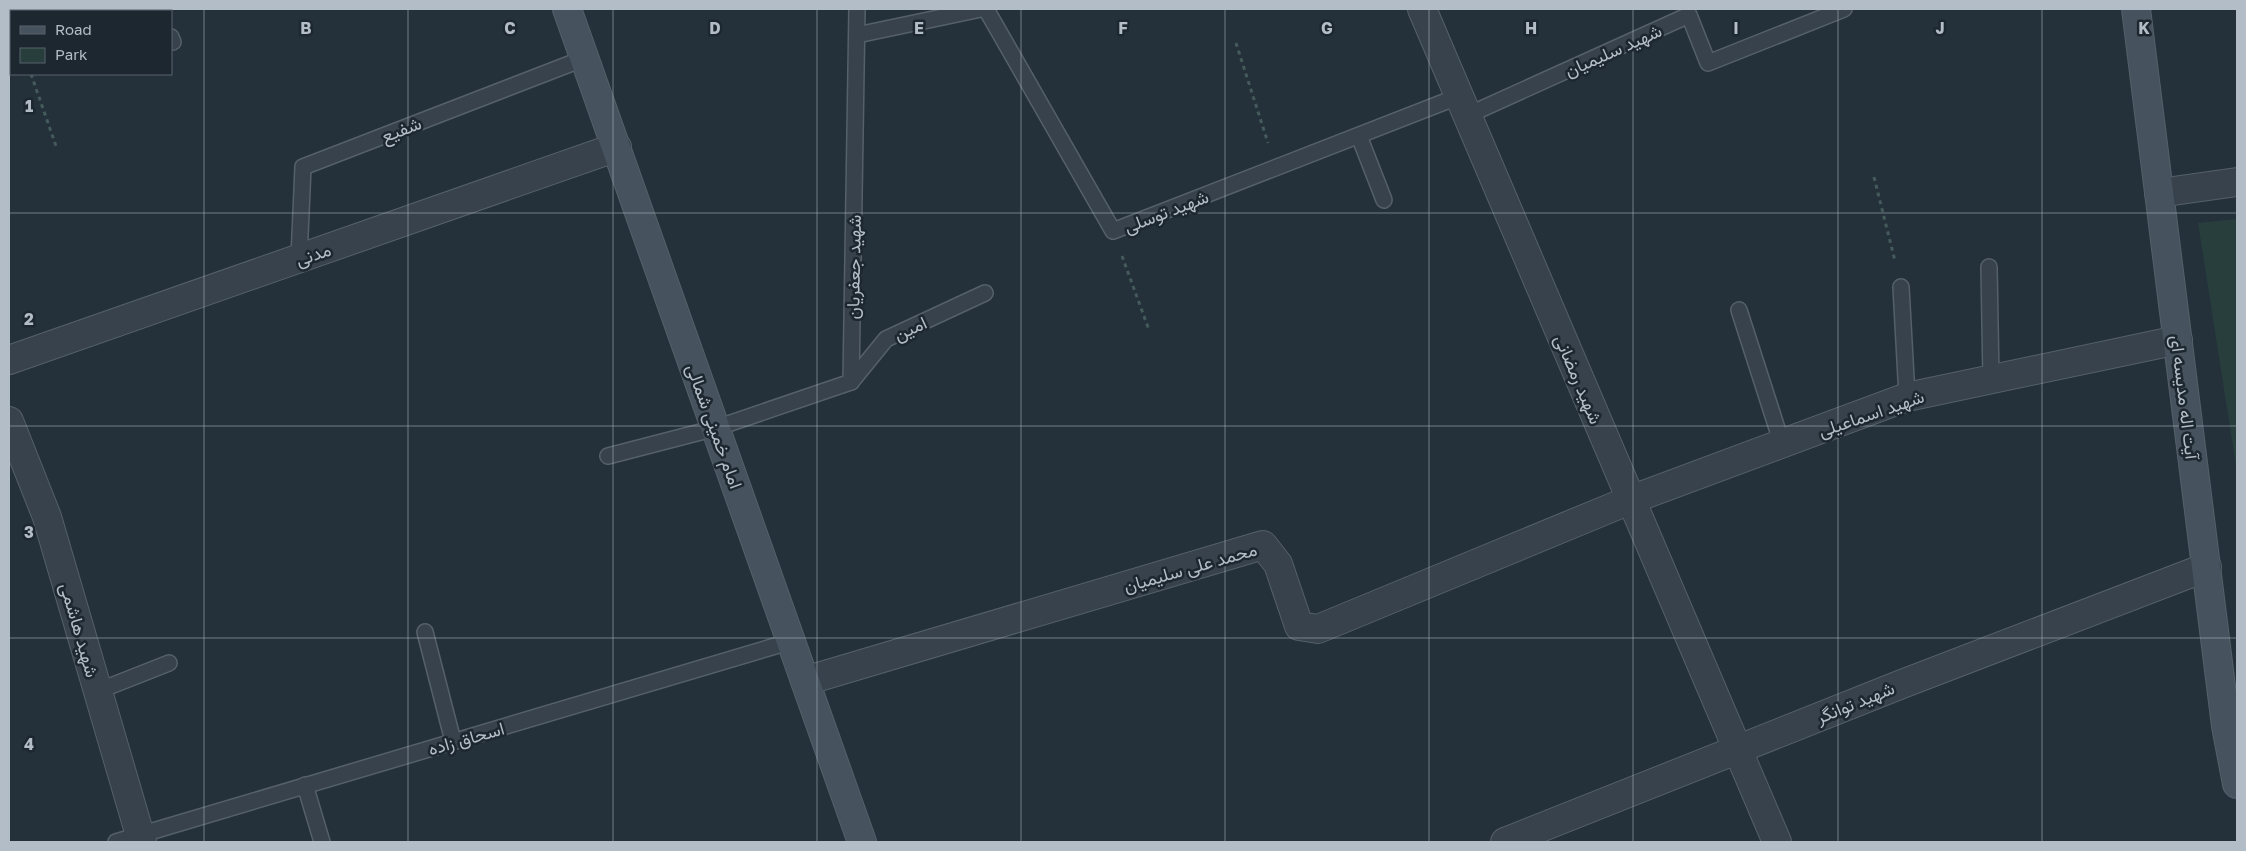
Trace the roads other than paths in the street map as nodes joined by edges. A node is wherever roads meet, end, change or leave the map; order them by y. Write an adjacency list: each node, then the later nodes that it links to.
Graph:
1 (858, 9): 9 (lane, شهید جعفریان)
2 (982, 9): 9 (lane)
3 (986, 9): 12 (lane, شهید توسلی)
4 (1422, 9): 11 (street, شهید رمضانی)
5 (1842, 9): 8 (lane, شهید سلیمیان)
6 (2136, 9): 15 (main road, آیت اله مدیسه ای)
7 (574, 12): 10 (main road, امام خمینی شمالی)
8 (1688, 12): 11 (lane, شهید سلیمیان)
9 (857, 35): 25 (lane, شهید جعفریان)
10 (585, 58): 13 (main road, امام خمینی شمالی); 17 (lane, شفیع)
11 (1462, 106): 12 (lane, شهید توسلی); 31 (street, شهید رمضانی)
12 (1359, 136): 16 (lane)
13 (617, 147): 17 (street, مدنی); 28 (main road, امام خمینی شمالی)
14 (2237, 182): 15 (street)
15 (2159, 193): 22 (main road, آیت اله مدیسه ای)
16 (1384, 200)
17 (299, 258): 23 (street, مدنی)
18 (1989, 267): 24 (lane)
19 (1901, 287): 26 (lane)
20 (985, 293): 25 (lane, امین)
21 (1739, 310): 29 (lane)
22 (2178, 340): 24 (street, شهید اسماعیلی); 32 (main road, آیت اله مدیسه ای)
23 (9, 360)
24 (1991, 380): 26 (street, شهید اسماعیلی)
25 (851, 382): 28 (lane)
26 (1907, 397): 29 (street, شهید اسماعیلی)
27 (9, 421): 37 (street, شهید هاشمی)
28 (716, 428): 30 (lane); 34 (main road, امام خمینی شمالی)
29 (1782, 444): 31 (street, شهید اسماعیلی)
30 (608, 456)
31 (1630, 500): 36 (street, محمد علی سلیمیان); 39 (street, شهید رمضانی)
32 (2207, 568): 39 (street, شهید توانگر); 40 (main road, آیت اله مدیسه ای)
33 (425, 632): 38 (lane)
34 (792, 641): 36 (main road, امام خمینی شمالی); 38 (lane, اسحاق زاده)
35 (169, 663): 37 (lane)
36 (805, 680): 44 (main road, امام خمینی شمالی)
37 (98, 691): 42 (street, شهید هاشمی)
38 (453, 742): 41 (lane, اسحاق زاده)
39 (1736, 750): 45 (street, شهید توانگر); 46 (street, شهید رمضانی)
40 (2237, 784)
41 (305, 785): 42 (lane, اسحاق زاده); 43 (lane)
42 (133, 840)
43 (322, 842)
44 (862, 842)
45 (1505, 842)
46 (1777, 842)

